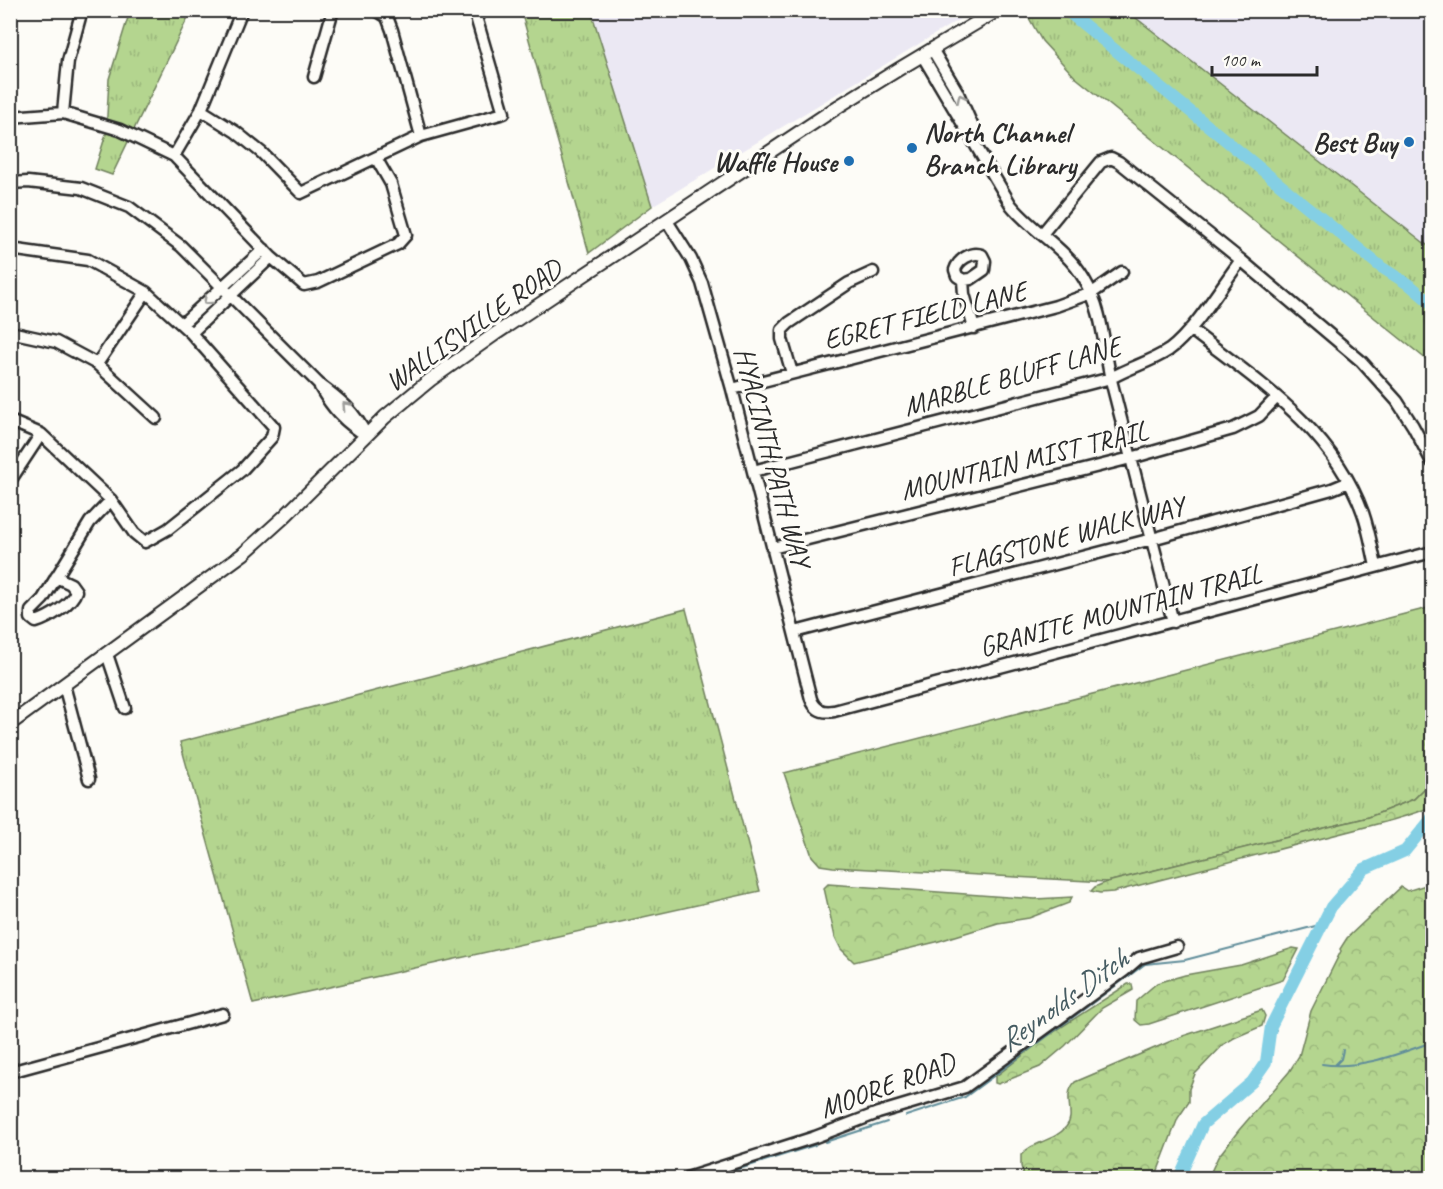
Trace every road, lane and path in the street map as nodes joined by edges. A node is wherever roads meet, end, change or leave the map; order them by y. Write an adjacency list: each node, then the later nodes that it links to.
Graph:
1 (82, 10): 10 (street)
2 (242, 10): 9 (street)
3 (333, 10): 8 (street)
4 (376, 10): 12 (street)
5 (474, 10): 12 (street)
6 (998, 10): 7 (main road, WALLISVILLE ROAD)
7 (927, 52): 16 (main road, WALLISVILLE ROAD); 17 (street)
8 (314, 77)
9 (201, 110): 13 (street); 14 (street)
10 (63, 113): 11 (street); 13 (street)
11 (10, 117)
12 (421, 136): 14 (street)
13 (174, 156): 19 (street)
14 (376, 158): 19 (street)
15 (10, 183): 24 (street)
16 (667, 221): 36 (street, HYACINTH PATH WAY); 41 (main road, WALLISVILLE ROAD)
17 (1042, 234): 20 (street); 26 (street)
18 (10, 249): 25 (street)
19 (268, 253): 24 (street); 27 (street)
20 (1241, 260): 30 (street, MARBLE BLUFF LANE); 43 (street)
21 (873, 272): 34 (street)
22 (1122, 272): 26 (street, EGRET FIELD LANE)
23 (963, 280): 29 (street)
24 (223, 287): 27 (street); 28 (street, one-way to 28)
25 (146, 292): 28 (street); 33 (street)
26 (1092, 293): 29 (street, EGRET FIELD LANE); 35 (street)
27 (231, 295): 32 (street); 41 (street)
28 (182, 324): 32 (street)
29 (974, 328): 34 (street, EGRET FIELD LANE)
30 (1190, 329): 35 (street, MARBLE BLUFF LANE); 37 (street)
31 (10, 333): 33 (street)
32 (191, 333): 47 (street)
33 (97, 364): 38 (street)
34 (792, 374): 36 (street, EGRET FIELD LANE)
35 (1111, 378): 42 (street); 44 (street, MARBLE BLUFF LANE)
36 (732, 389): 44 (street, HYACINTH PATH WAY)
37 (1277, 397): 42 (street, MOUNTAIN MIST TRAIL); 46 (street)
38 (156, 418)
39 (10, 421): 40 (street)
40 (41, 434): 45 (street); 47 (street)
41 (366, 435): 55 (main road, WALLISVILLE ROAD)
42 (1131, 458): 48 (street); 49 (street, MOUNTAIN MIST TRAIL)
43 (1432, 462)
44 (753, 471): 49 (street, HYACINTH PATH WAY)
45 (10, 481)
46 (1348, 482): 48 (street, FLAGSTONE WALK WAY); 51 (street)
47 (111, 500): 52 (street)
48 (1152, 539): 53 (street); 54 (street, FLAGSTONE WALK WAY)
49 (772, 548): 54 (street, HYACINTH PATH WAY)
50 (1432, 552): 51 (street, GRANITE MOUNTAIN TRAIL)
51 (1376, 567): 53 (street, GRANITE MOUNTAIN TRAIL)
52 (56, 576): 52 (street)
53 (1173, 622): 58 (street, GRANITE MOUNTAIN TRAIL)
54 (795, 632): 58 (street, HYACINTH PATH WAY)
55 (106, 654): 56 (main road, WALLISVILLE ROAD); 57 (street)
56 (64, 685): 59 (main road, WALLISVILLE ROAD); 60 (street)
57 (125, 708)
58 (819, 710)
59 (10, 724)
60 (89, 779)
61 (1177, 947): 64 (street, MOORE ROAD)
62 (223, 1014): 63 (street)
63 (10, 1072)
64 (687, 1179)

